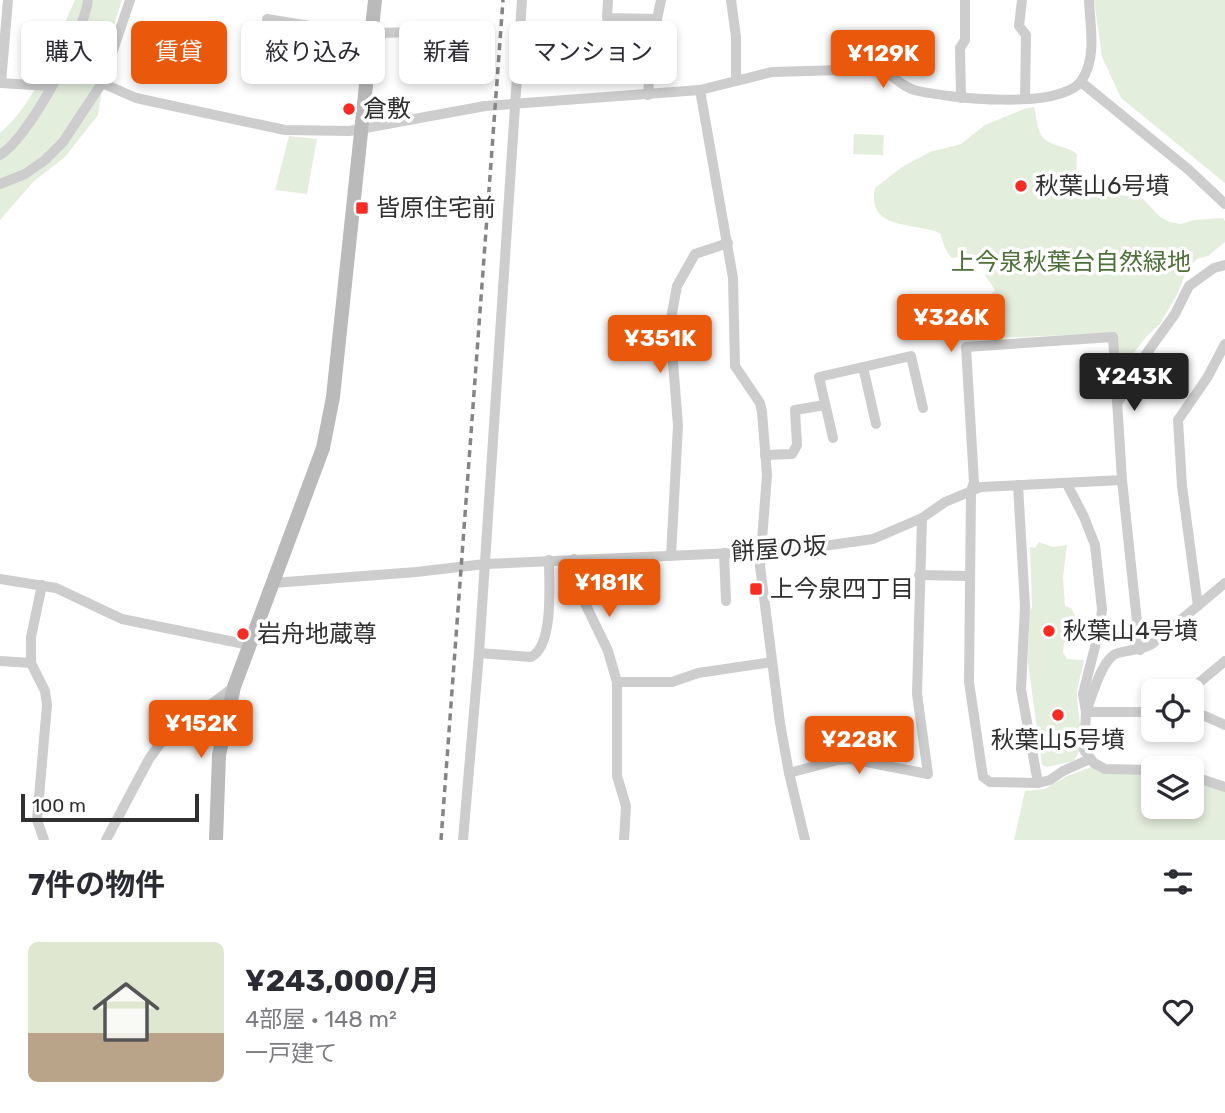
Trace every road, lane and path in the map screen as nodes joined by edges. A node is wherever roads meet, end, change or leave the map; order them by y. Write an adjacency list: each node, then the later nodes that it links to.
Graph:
1 (8, 0): 19 (street)
2 (88, 0): 23 (street)
3 (130, 0): 16 (street)
4 (375, 0): 15 (main road)
5 (522, 0): 28 (street)
6 (608, 0): 13 (street)
7 (661, 0): 13 (street)
8 (731, 0): 17 (street)
9 (965, 0): 26 (street)
10 (1023, 0): 27 (street)
11 (1088, 0): 18 (street)
12 (267, 19): 14 (street)
13 (657, 19): 25 (street)
14 (280, 21)
15 (373, 21)
16 (117, 39)
17 (736, 81): 24 (street); 26 (street)
18 (1081, 82): 27 (street); 32 (street)
19 (1, 83): 23 (street)
20 (101, 84): 31 (street)
21 (104, 84): 29 (street)
22 (367, 84): 29 (main road)
23 (51, 86): 30 (street)
24 (700, 90): 25 (street); 33 (street)
25 (648, 95): 28 (street)
26 (961, 98): 27 (street)
27 (1026, 99)
28 (515, 105): 29 (street); 53 (street)
29 (363, 128): 57 (main road)
30 (0, 155)
31 (0, 184)
32 (1225, 204)
33 (728, 243): 42 (street); 50 (street)
34 (1225, 265): 37 (street)
35 (1224, 347): 61 (street)
36 (863, 367): 38 (street); 39 (street); 40 (street)
37 (1118, 401): 43 (street); 46 (street)
38 (825, 405): 41 (street); 42 (street)
39 (923, 408)
40 (876, 424)
41 (833, 438)
42 (765, 456): 49 (street)
43 (1122, 480): 44 (street, 餅屋の坂); 63 (street)
44 (1067, 484): 45 (street, 餅屋の坂); 72 (street)
45 (1018, 485): 46 (street, 餅屋の坂); 80 (street)
46 (971, 491): 47 (street, 餅屋の坂); 55 (street)
47 (922, 518): 49 (street, 餅屋の坂); 54 (street)
48 (724, 553): 49 (street, 餅屋の坂); 50 (street, 餅屋の坂); 60 (street)
49 (760, 555): 67 (street)
50 (671, 556): 51 (street, 餅屋の坂)
51 (574, 559): 52 (street, 餅屋の坂); 70 (street)
52 (549, 560): 53 (street, 餅屋の坂); 64 (street)
53 (485, 564): 57 (street, 餅屋の坂); 64 (street)
54 (919, 575): 55 (street); 78 (street)
55 (969, 576): 80 (street)
56 (0, 579): 59 (street)
57 (273, 583): 62 (main road)
58 (1225, 583): 61 (street)
59 (42, 585): 62 (street); 68 (street)
60 (726, 601)
61 (1198, 606): 63 (street)
62 (249, 645): 71 (main road)
63 (1140, 650): 72 (street)
64 (478, 653): 85 (street)
65 (0, 661): 68 (street)
66 (1225, 661): 69 (street)
67 (772, 662): 70 (street); 78 (street)
68 (31, 663): 82 (street)
69 (1203, 679)
70 (617, 682): 86 (street)
71 (234, 687): 83 (street); 84 (main road)
72 (1086, 712): 73 (street); 76 (street)
73 (1141, 712)
74 (1204, 716): 75 (street)
75 (1225, 725)
76 (1090, 759): 77 (street); 80 (street)
77 (1141, 770)
78 (789, 773): 87 (street)
79 (1204, 780): 81 (street)
80 (1038, 783)
81 (1225, 787)
82 (44, 840)
83 (106, 840)
84 (216, 840)
85 (463, 840)
86 (624, 840)
87 (805, 840)

